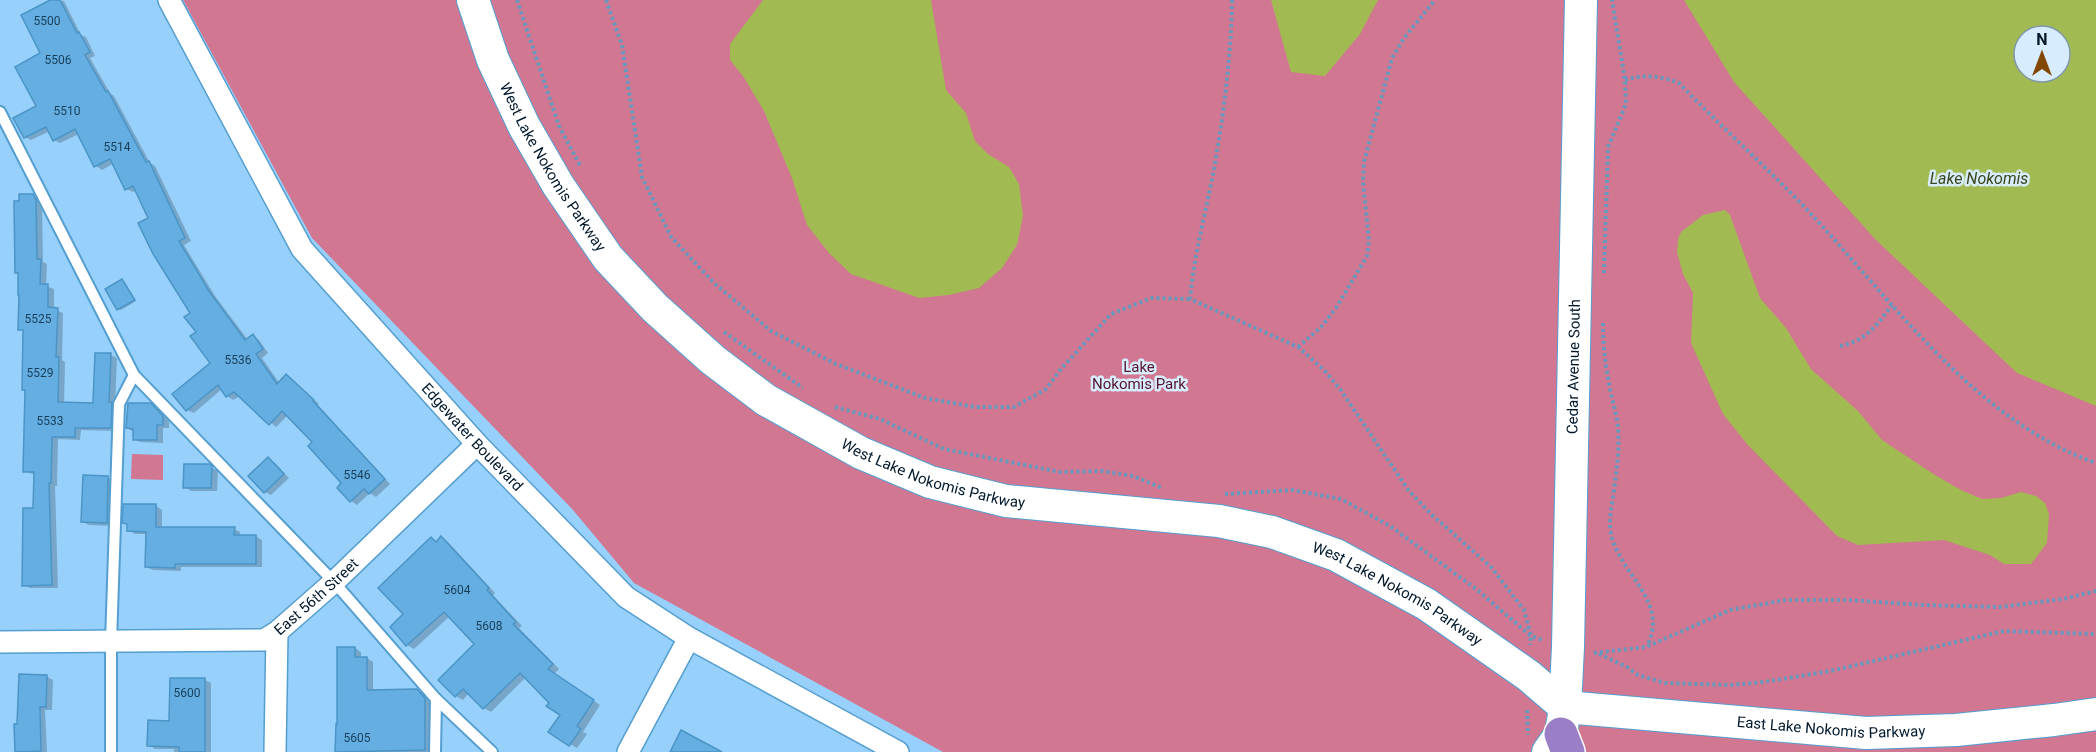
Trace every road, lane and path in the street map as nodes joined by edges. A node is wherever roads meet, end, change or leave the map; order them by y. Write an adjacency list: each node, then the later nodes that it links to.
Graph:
1 (169, 0): 22 (street, Edgewater Boulevard)
2 (473, 0): 36 (street, West Lake Nokomis Parkway)
3 (517, 0): 11 (path)
4 (606, 0): 13 (path)
5 (1232, 0): 13 (path)
6 (1435, 0): 18 (path)
7 (1581, 0): 36 (street, Cedar Avenue South)
8 (1612, 0): 9 (path)
9 (1625, 80): 12 (path); 14 (path)
10 (0, 112): 19 (lane)
11 (584, 174)
12 (1604, 280)
13 (1190, 299): 18 (path)
14 (1893, 305): 17 (path); 23 (path)
15 (1603, 314): 33 (path)
16 (717, 326): 20 (path)
17 (1840, 346)
18 (1298, 347): 25 (path)
19 (134, 375): 26 (lane); 32 (lane)
20 (809, 392)
21 (828, 405): 24 (path)
22 (477, 444): 26 (street, East 56th Street); 30 (street, Edgewater Boulevard)
23 (2096, 463)
24 (1168, 491)
25 (1218, 495)
26 (334, 582): 28 (street, East 56th Street); 34 (lane)
27 (2096, 591): 33 (path)
28 (277, 632): 32 (street, East 56th Street); 38 (street)
29 (2096, 634): 33 (path)
30 (689, 638): 41 (street); 42 (street, Edgewater Boulevard)
31 (0, 642): 32 (street, East 56th Street)
32 (111, 642): 37 (lane)
33 (1647, 647)
34 (436, 699): 39 (lane); 40 (lane)
35 (2096, 714): 36 (street, East Lake Nokomis Parkway)
36 (1560, 736)
37 (111, 752)
38 (275, 752)
39 (435, 752)
40 (492, 752)
41 (628, 752)
42 (898, 752)

